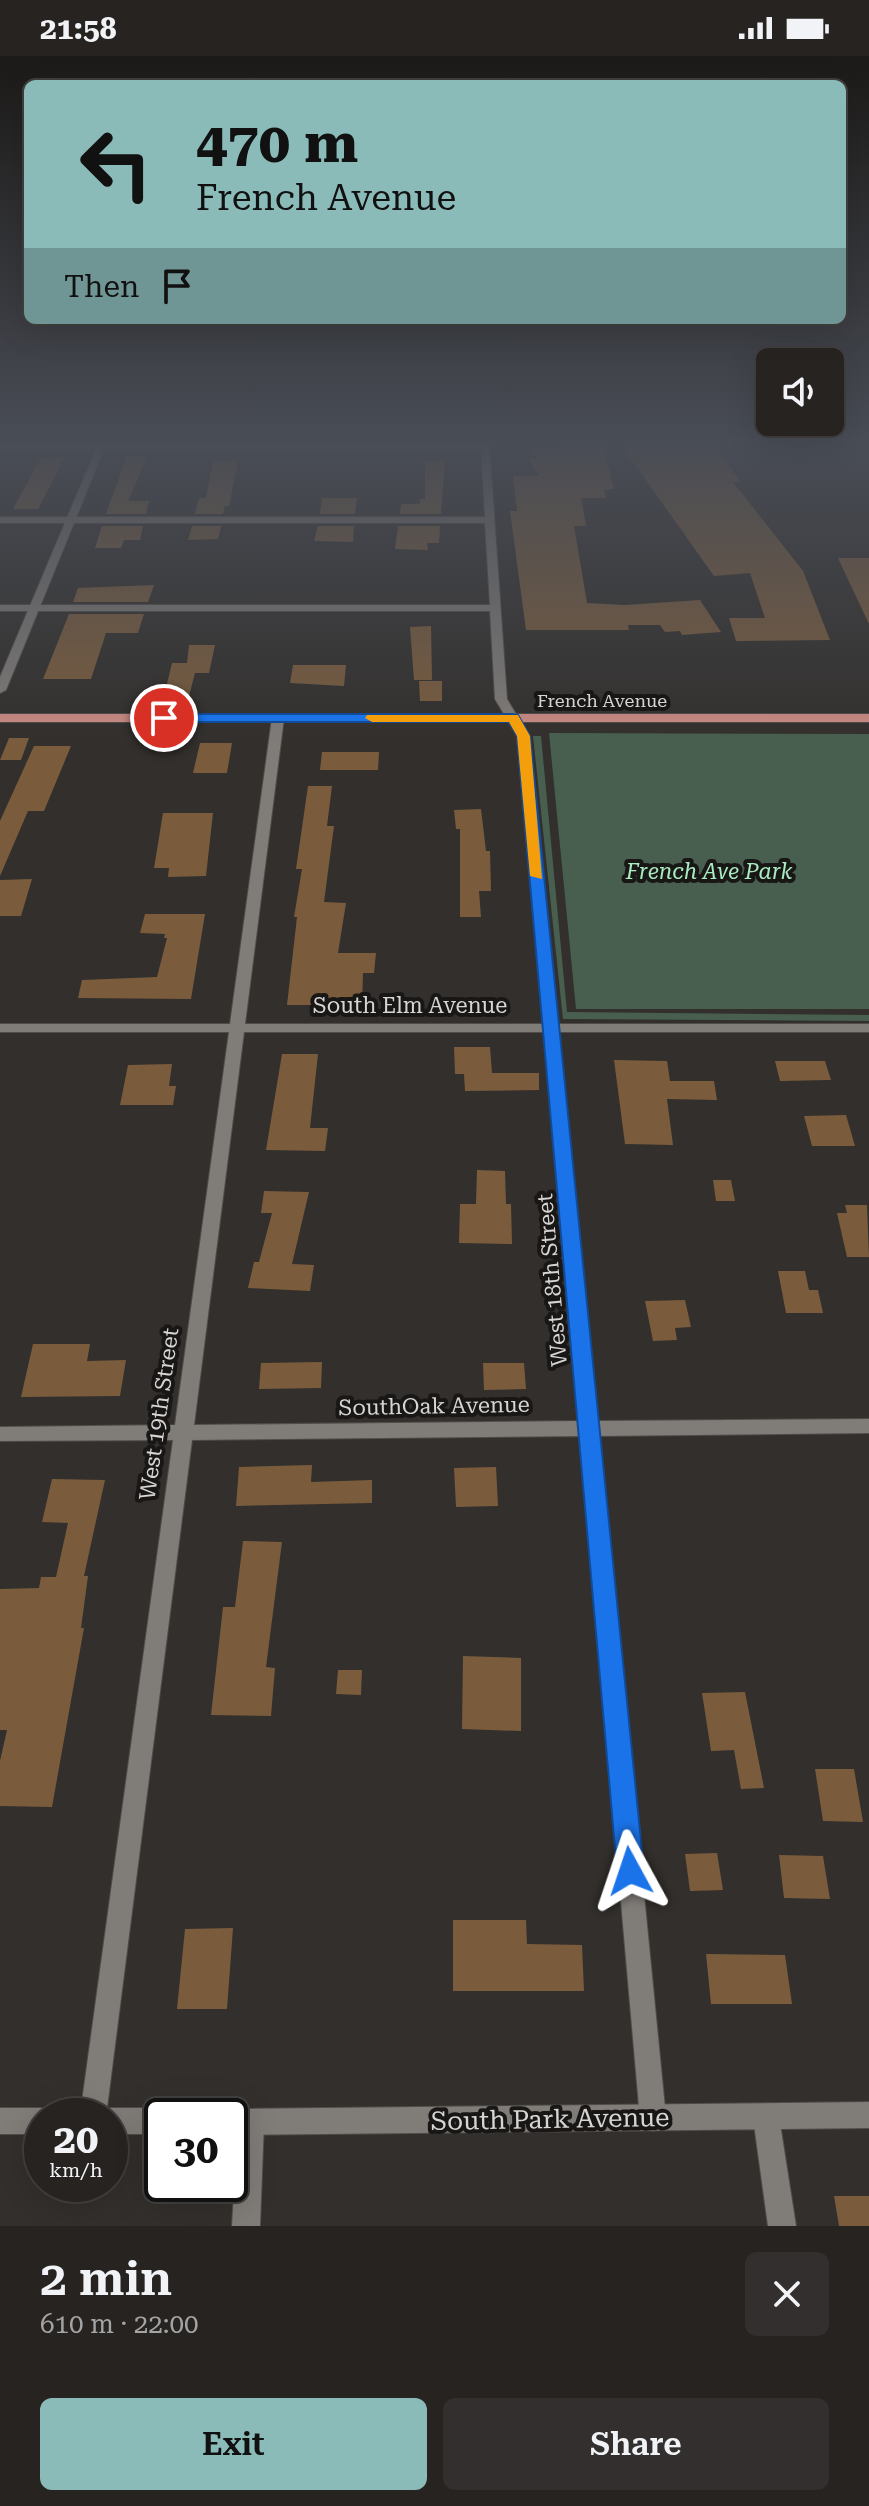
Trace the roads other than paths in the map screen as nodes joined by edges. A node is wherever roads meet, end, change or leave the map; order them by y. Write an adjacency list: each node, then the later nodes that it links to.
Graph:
1 (59, 543): 4 (street)
2 (492, 543): 5 (street, West 18th Street)
3 (0, 608): 4 (street)
4 (33, 608): 5 (street); 6 (street)
5 (496, 608): 9 (street, West 18th Street)
6 (0, 690)
7 (0, 718): 8 (main road, French Avenue)
8 (278, 718): 9 (main road, French Avenue); 13 (street, West 19th Street)
9 (513, 718): 10 (main road, French Avenue); 11 (street, West 18th Street)
10 (869, 718)
11 (552, 1026): 13 (street, South Elm Avenue); 14 (street, South Elm Avenue); 16 (street, West 18th Street)
12 (0, 1028): 13 (street, South Elm Avenue)
13 (236, 1028): 17 (street, West 19th Street)
14 (869, 1028)
15 (869, 1426): 16 (street, SouthOak Avenue)
16 (590, 1428): 17 (street, SouthOak Avenue); 22 (street, West 18th Street)
17 (181, 1433): 18 (street, SouthOak Avenue); 19 (street, West 19th Street)
18 (0, 1434)
19 (95, 2098)
20 (869, 2115): 21 (street, South Park Avenue)
21 (766, 2117): 22 (street, South Park Avenue); 28 (street)
22 (653, 2118): 25 (street, South Park Avenue)
23 (0, 2121): 24 (street)
24 (24, 2121)
25 (248, 2122)
26 (245, 2202): 27 (street)
27 (246, 2226)
28 (782, 2226)

